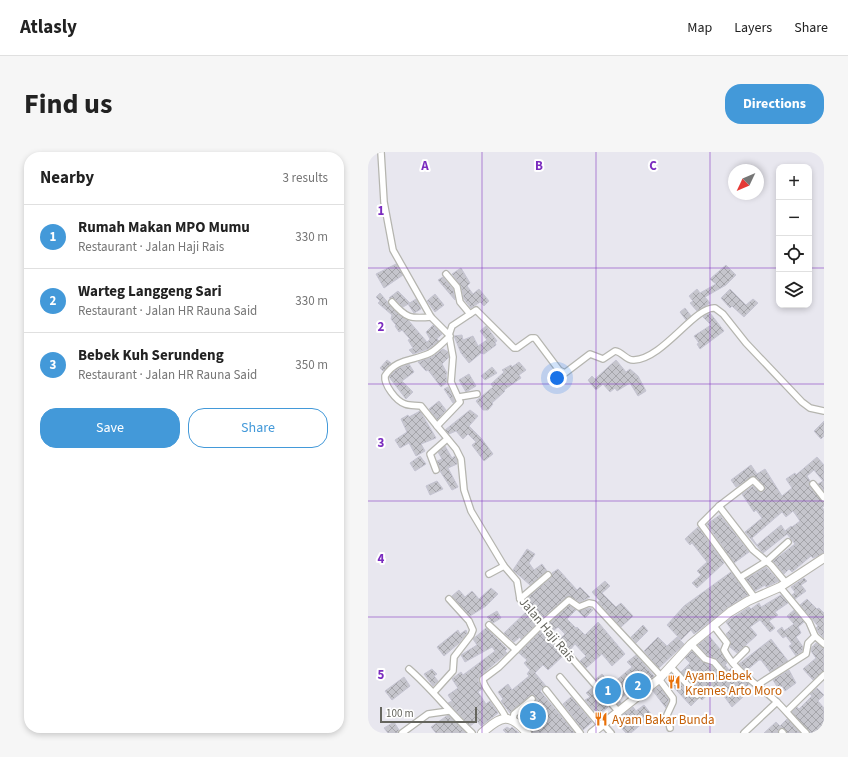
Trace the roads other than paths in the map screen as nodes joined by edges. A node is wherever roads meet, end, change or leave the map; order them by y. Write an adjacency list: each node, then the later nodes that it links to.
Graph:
1 (381, 152): 5 (street)
2 (446, 274): 4 (street)
3 (392, 302): 5 (street)
4 (470, 314): 6 (street); 9 (street)
5 (431, 317): 6 (street)
6 (450, 336): 8 (street); 10 (street, Jalan Haji Rais)
7 (477, 394): 8 (street)
8 (459, 397): 10 (street)
9 (824, 411)
10 (437, 426): 11 (street, Jalan Haji Rais)
11 (447, 439): 12 (street); 20 (street, Jalan Haji Rais)
12 (436, 470)
13 (813, 484): 15 (street)
14 (761, 488): 16 (street)
15 (824, 498)
16 (719, 506): 19 (street); 23 (street)
17 (788, 542): 19 (street)
18 (824, 558): 24 (main road)
19 (766, 561): 23 (street); 24 (street)
20 (504, 566): 21 (street); 27 (street, Jalan Haji Rais)
21 (489, 574)
22 (548, 575): 27 (street)
23 (741, 577): 26 (street)
24 (783, 585): 26 (main road); 31 (street)
25 (448, 598): 45 (street)
26 (755, 598): 30 (main road)
27 (520, 599): 29 (street, Jalan Haji Rais)
28 (489, 625): 34 (street)
29 (541, 625): 34 (street); 42 (street); 50 (street, Jalan Haji Rais)
30 (713, 625): 32 (main road); 36 (street)
31 (815, 636): 33 (street); 43 (street)
32 (691, 644): 37 (main road); 41 (street)
33 (824, 644)
34 (516, 650): 52 (street)
35 (746, 650): 36 (street)
36 (733, 663): 43 (street)
37 (670, 666): 42 (main road); 46 (street)
38 (409, 669): 45 (street)
39 (824, 675): 51 (street)
40 (560, 677): 53 (street)
41 (727, 677)
42 (660, 678): 50 (main road); 54 (street)
43 (758, 684): 48 (street)
44 (546, 690): 59 (street)
45 (434, 692): 49 (street)
46 (697, 695)
47 (532, 699): 52 (street)
48 (777, 702): 51 (street); 62 (street)
49 (449, 711): 55 (street); 56 (street)
50 (618, 711): 53 (main road)
51 (787, 711): 63 (street)
52 (510, 719): 57 (main road); 58 (main road)
53 (602, 725): 60 (main road); 61 (street)
54 (670, 728)
55 (402, 733)
56 (472, 733)
57 (482, 733)
58 (527, 733)
59 (580, 733)
60 (592, 733)
61 (611, 733)
62 (744, 733)
63 (806, 733)

